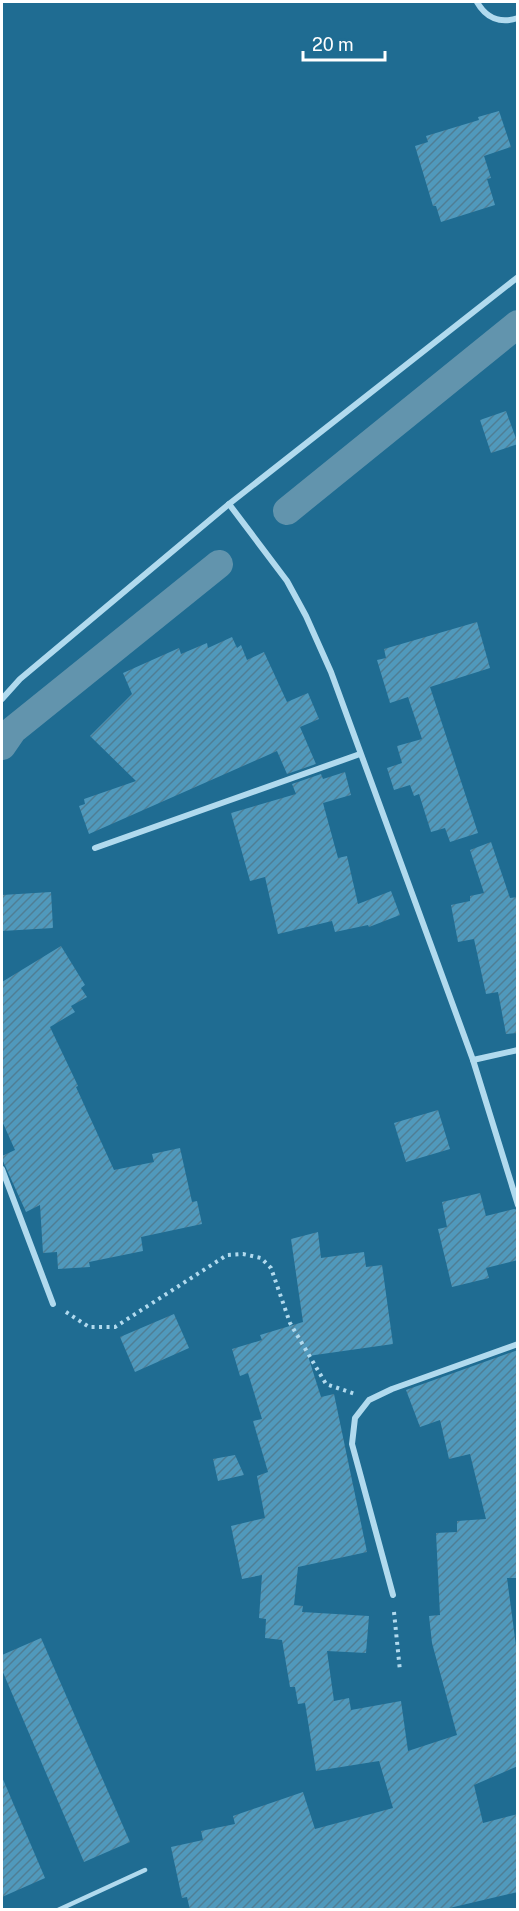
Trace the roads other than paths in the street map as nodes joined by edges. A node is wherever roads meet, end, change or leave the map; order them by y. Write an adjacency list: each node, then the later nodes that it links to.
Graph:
1 (477, 2): 2 (street)
2 (518, 18)
3 (518, 277): 4 (street)
4 (229, 504): 5 (street); 6 (street)
5 (2, 699)
6 (360, 754): 7 (street); 9 (street)
7 (95, 848)
8 (518, 1050): 9 (street)
9 (473, 1060): 11 (street)
10 (2, 1169): 12 (street)
11 (518, 1205)
12 (53, 1304)
13 (518, 1344): 14 (street)
14 (393, 1595)
15 (146, 1870): 16 (lane)
16 (70, 1907): 17 (lane)
17 (58, 1910)

